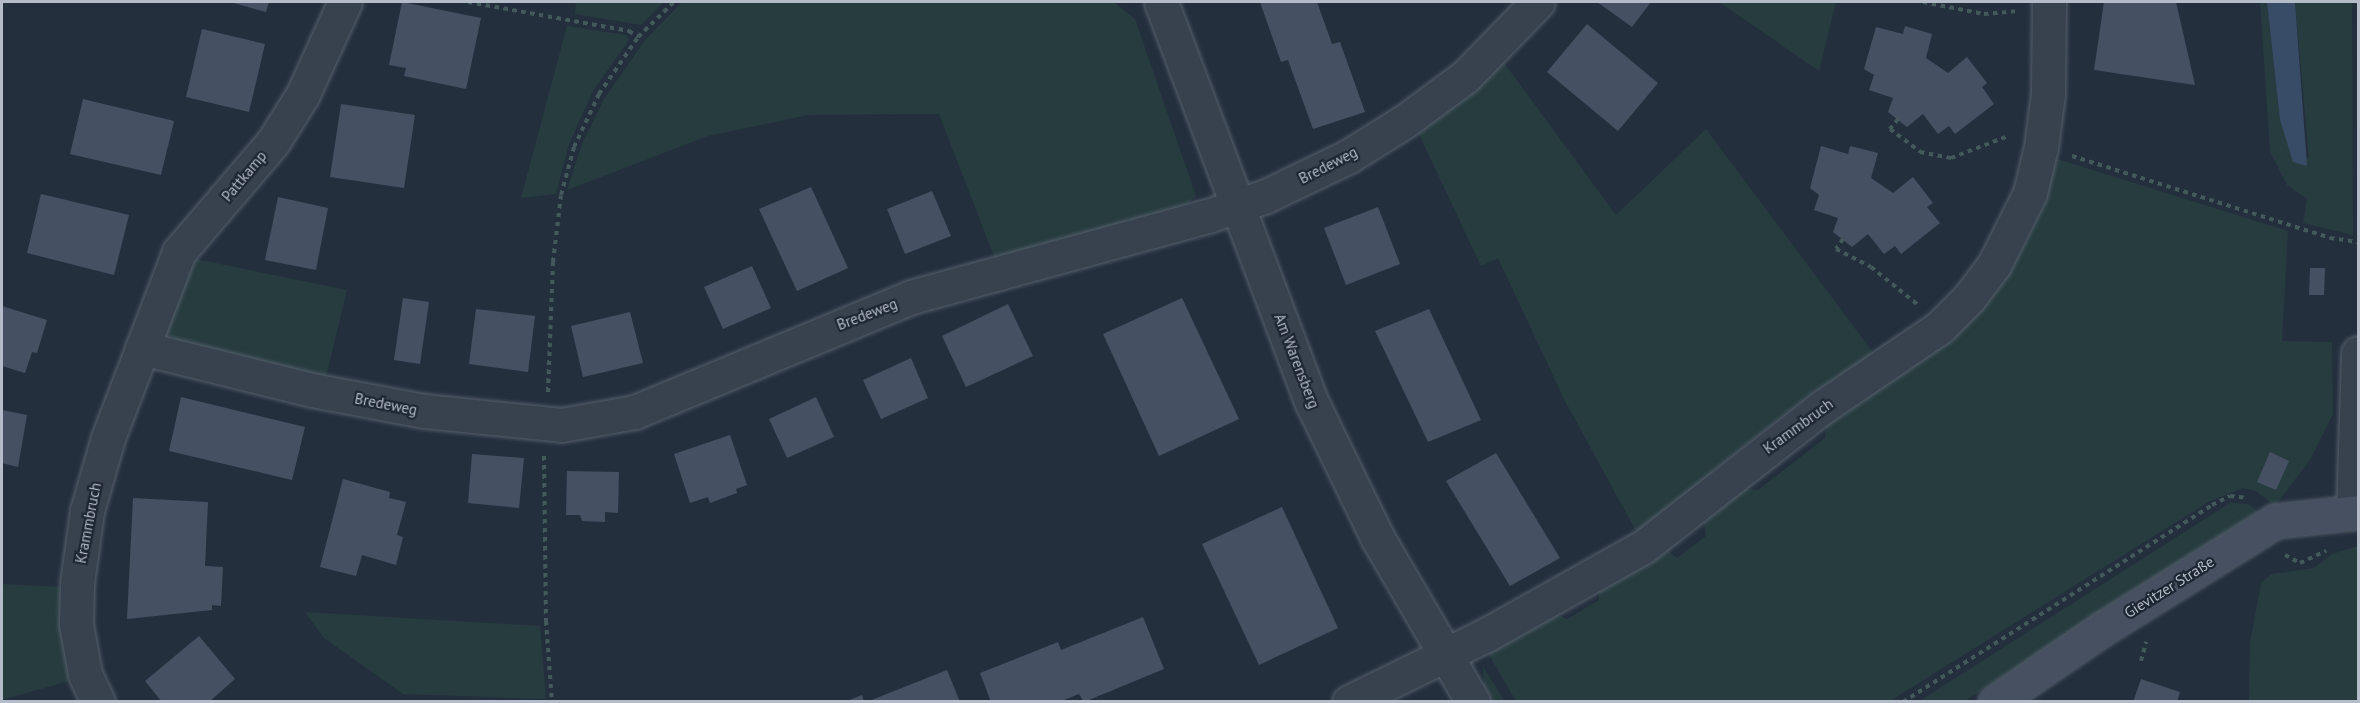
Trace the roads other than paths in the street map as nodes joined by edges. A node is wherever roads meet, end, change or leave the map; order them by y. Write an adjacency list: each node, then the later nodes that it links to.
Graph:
1 (345, 2): 6 (street, Pattkamp)
2 (1161, 2): 5 (street, Am Warensberg)
3 (1538, 2): 5 (street, Bredeweg)
4 (2050, 5): 9 (street, Krammbruch)
5 (1237, 206): 6 (street, Bredeweg); 9 (street, Am Warensberg)
6 (142, 348): 10 (street, Krammbruch)
7 (2358, 353): 8 (street)
8 (2356, 512): 13 (main road, Gievitzer Straße)
9 (1448, 656): 11 (street, Krammbruch); 12 (street, Am Warensberg)
10 (98, 702)
11 (1349, 702)
12 (1473, 702)
13 (1995, 702)

